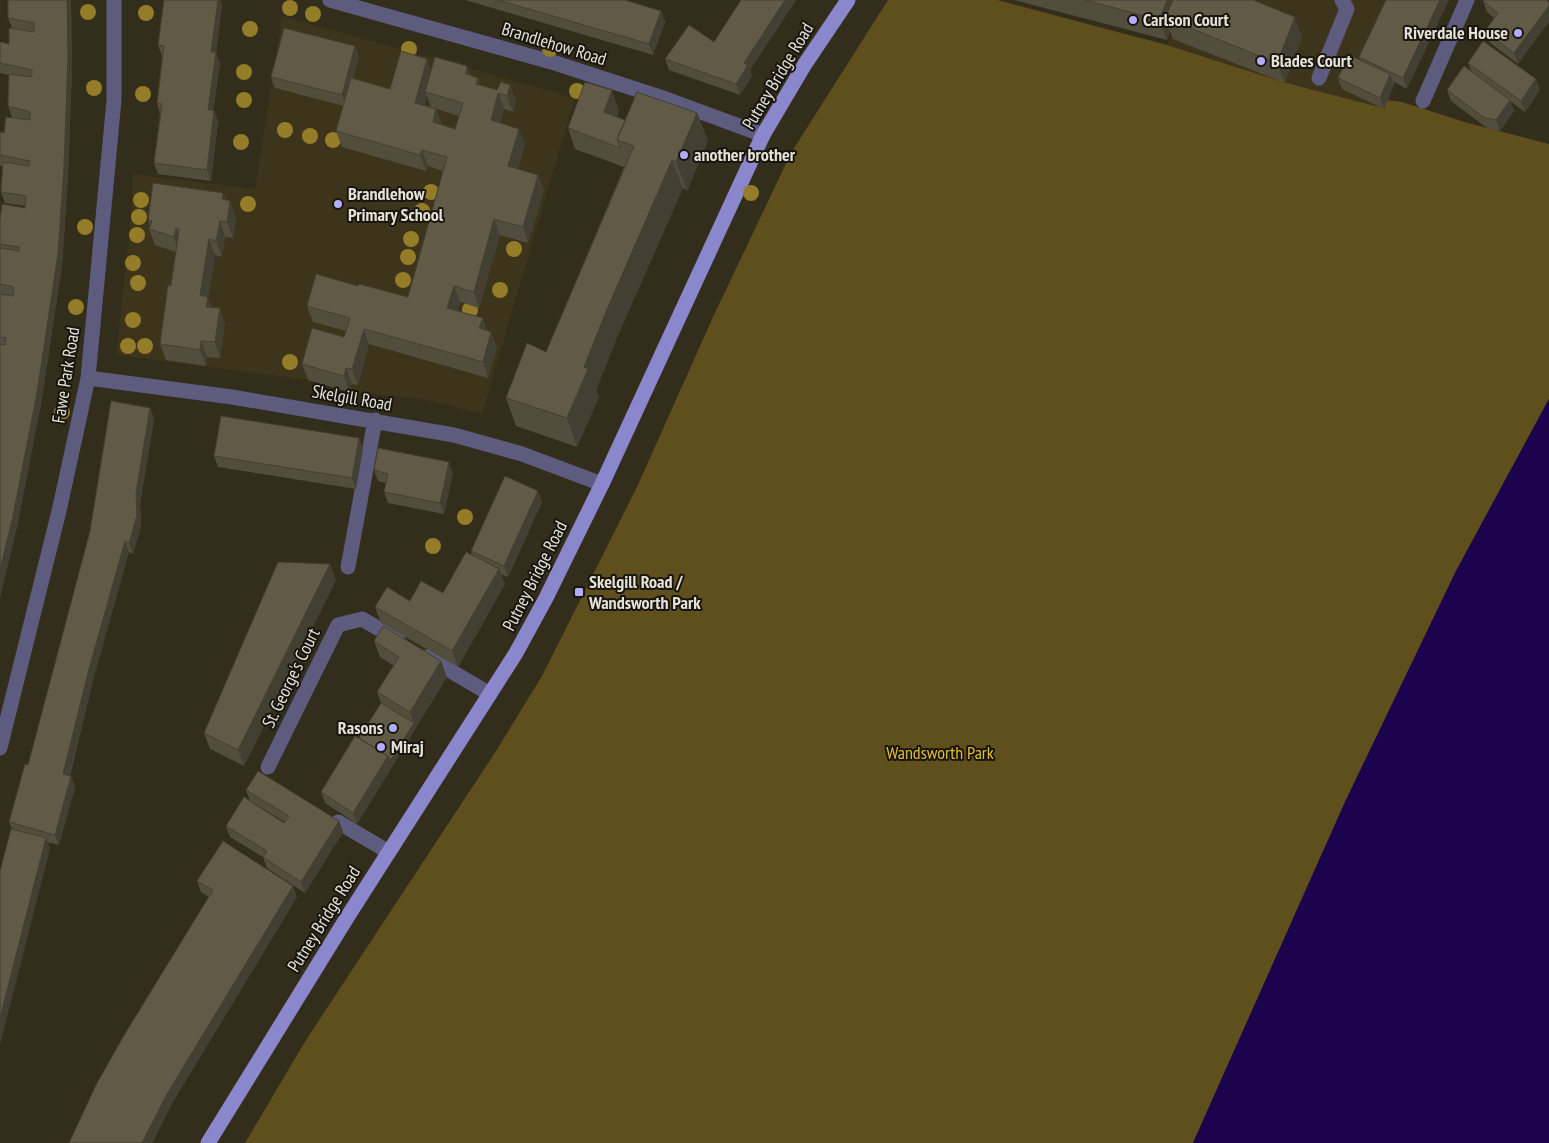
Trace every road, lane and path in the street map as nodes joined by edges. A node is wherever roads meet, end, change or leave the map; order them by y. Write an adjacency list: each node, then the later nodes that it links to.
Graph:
1 (114, 0): 9 (street, Fawe Park Road)
2 (330, 0): 8 (street, Brandlehow Road)
3 (848, 0): 8 (main road, Putney Bridge Road)
4 (1342, 0): 6 (street)
5 (1467, 0): 7 (street)
6 (1319, 78)
7 (1423, 101)
8 (763, 135): 11 (main road, Putney Bridge Road)
9 (88, 378): 10 (street, Skelgill Road); 14 (street, Fawe Park Road)
10 (375, 420): 11 (street, Skelgill Road); 12 (street)
11 (602, 484): 13 (main road, Putney Bridge Road)
12 (348, 567)
13 (490, 694): 15 (street, St. George's Court); 17 (main road, Putney Bridge Road)
14 (0, 748)
15 (268, 768)
16 (338, 822): 17 (street)
17 (389, 852): 18 (main road, Putney Bridge Road)
18 (208, 1143)

